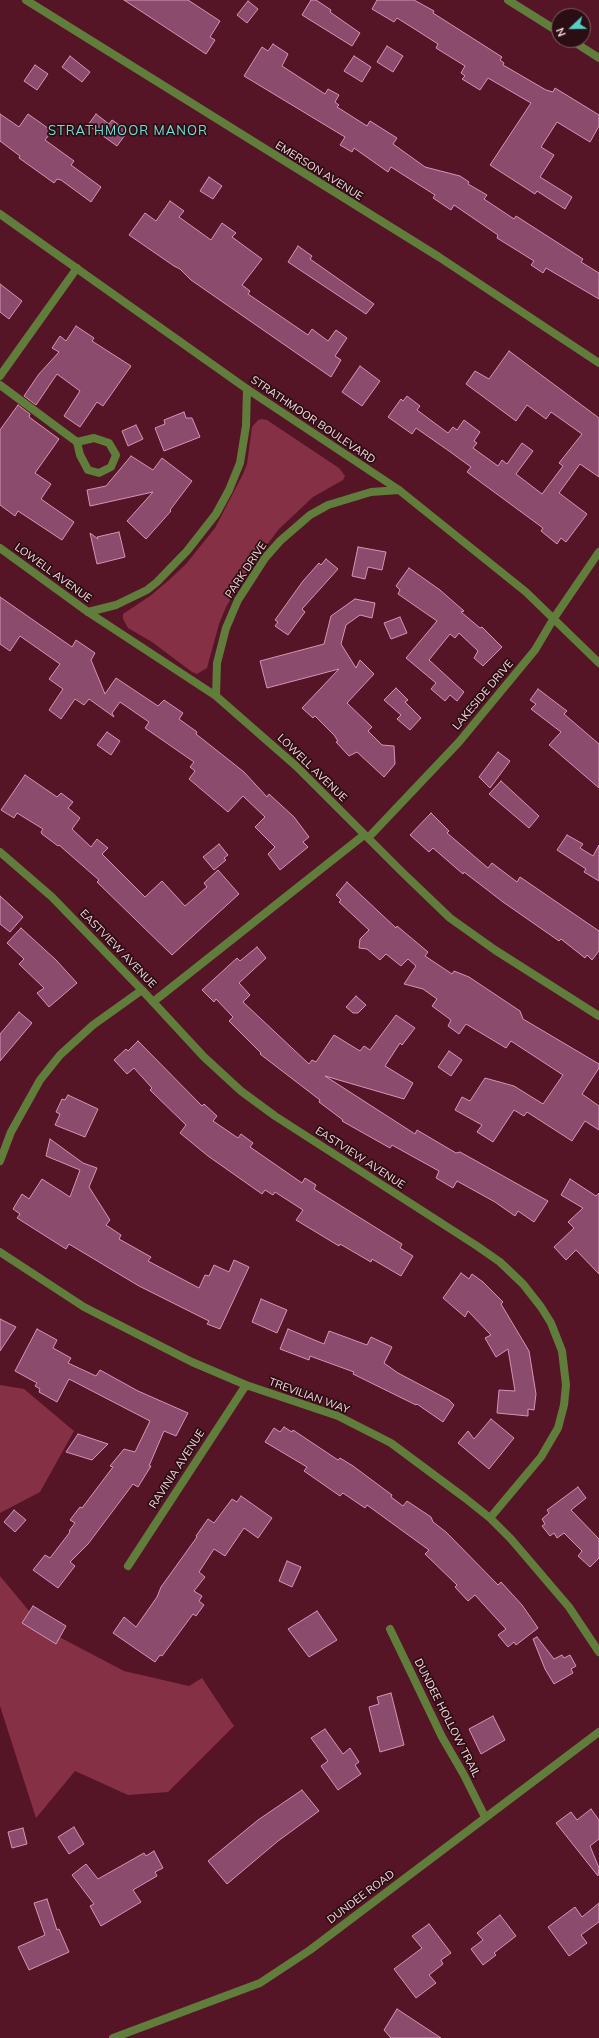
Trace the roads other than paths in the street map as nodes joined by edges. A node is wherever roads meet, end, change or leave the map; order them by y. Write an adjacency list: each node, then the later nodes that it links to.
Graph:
1 (26, 0): 8 (street, EMERSON AVENUE)
2 (508, 0): 3 (street)
3 (551, 27)
4 (583, 48): 5 (street)
5 (599, 58)
6 (0, 214): 7 (street, STRATHMOOR BOULEVARD)
7 (77, 268): 9 (street); 11 (street, STRATHMOOR BOULEVARD)
8 (599, 363)
9 (0, 376)
10 (0, 385): 12 (street)
11 (247, 389): 13 (street, STRATHMOOR BOULEVARD); 16 (street)
12 (77, 442): 12 (street)
13 (399, 490): 17 (street, STRATHMOOR BOULEVARD); 19 (street, PARK DRIVE)
14 (0, 548): 16 (street, LOWELL AVENUE)
15 (599, 552): 17 (street, LAKESIDE DRIVE)
16 (88, 612): 19 (street, LOWELL AVENUE)
17 (554, 618): 18 (street, STRATHMOOR BOULEVARD); 20 (street, LAKESIDE DRIVE)
18 (599, 663)
19 (216, 696): 20 (street, LOWELL AVENUE)
20 (366, 836): 23 (street, LAKESIDE DRIVE); 24 (street, LOWELL AVENUE)
21 (0, 852): 22 (street, EASTVIEW AVENUE)
22 (142, 990): 23 (street, EASTVIEW AVENUE); 25 (street)
23 (153, 1002): 28 (street, EASTVIEW AVENUE)
24 (599, 1016)
25 (0, 1161)
26 (0, 1252): 27 (street, TREVILIAN WAY)
27 (246, 1384): 28 (street, TREVILIAN WAY); 29 (street, RAVINIA AVENUE)
28 (490, 1518): 31 (street, TREVILIAN WAY)
29 (128, 1566)
30 (390, 1629): 33 (street, DUNDEE HOLLOW TRAIL)
31 (599, 1652)
32 (599, 1732): 33 (street, DUNDEE ROAD)
33 (485, 1817): 34 (street, DUNDEE ROAD)
34 (113, 2038)

